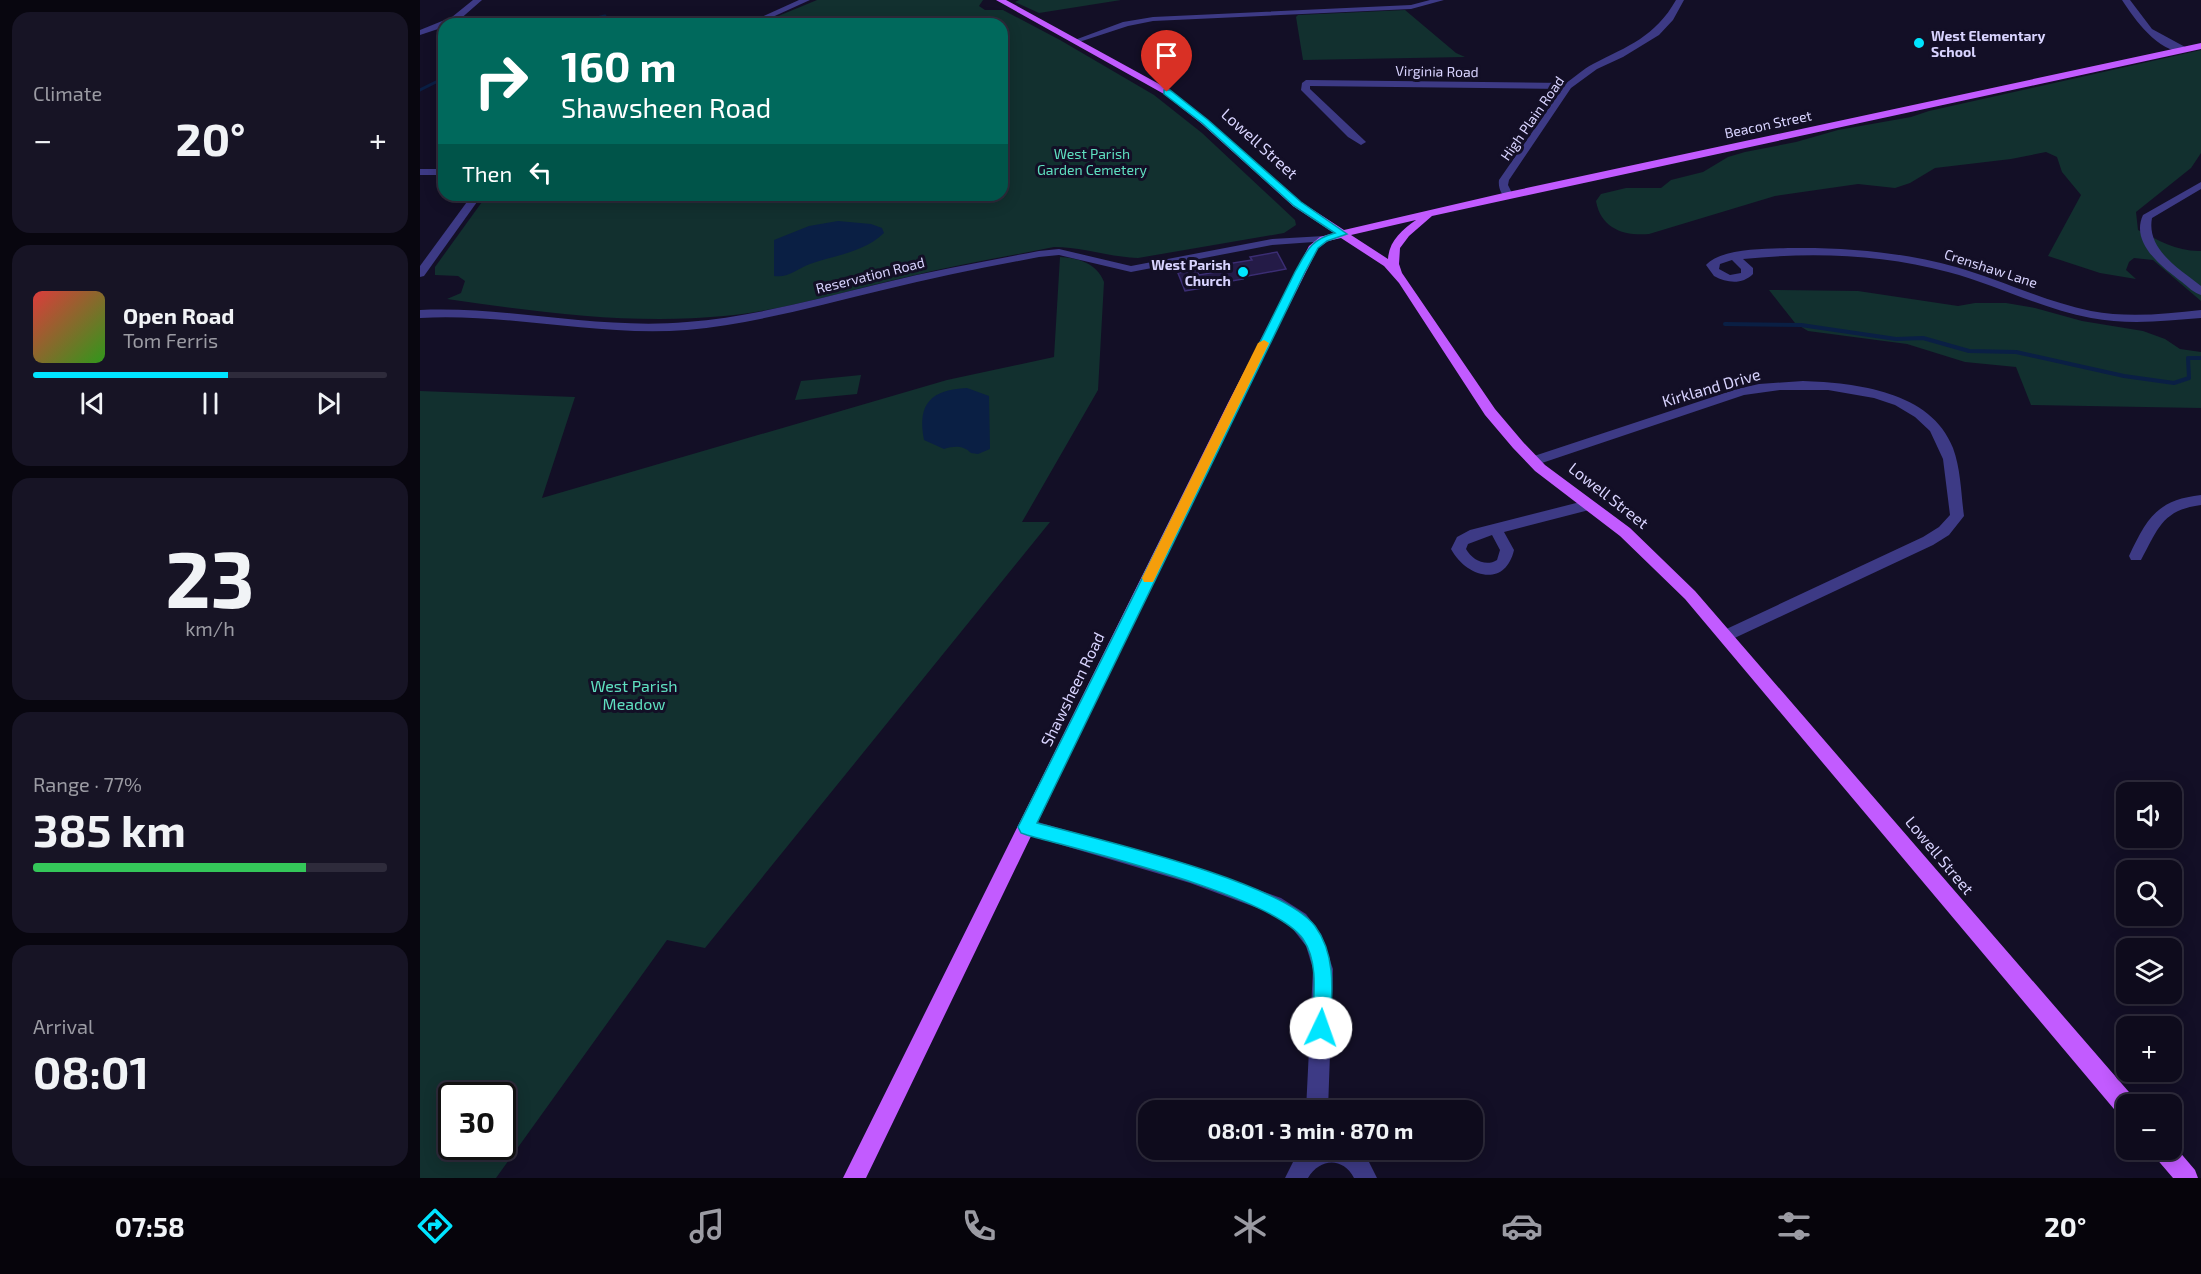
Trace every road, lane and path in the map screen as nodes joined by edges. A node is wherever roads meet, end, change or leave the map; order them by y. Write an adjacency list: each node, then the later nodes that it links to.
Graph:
1 (477, 0): 7 (street)
2 (806, 0): 8 (street)
3 (1000, 0): 11 (main road, Lowell Street)
4 (1440, 0): 11 (street)
5 (1680, 0): 14 (street, High Plain Road)
6 (2126, 0): 13 (street)
7 (456, 18)
8 (764, 18)
9 (438, 26): 10 (street)
10 (420, 33)
11 (1076, 41): 22 (main road, Lowell Street)
12 (2201, 46): 13 (main road, Beacon Street)
13 (2184, 50): 19 (main road, Beacon Street)
14 (1568, 86): 15 (street, Virginia Road); 19 (street, High Plain Road)
15 (1361, 141)
16 (420, 172): 17 (street)
17 (438, 172)
18 (2201, 185): 27 (street)
19 (1508, 195): 21 (main road, Beacon Street)
20 (473, 201): 26 (street)
21 (1435, 212): 22 (main road, Beacon Street); 25 (main road)
22 (1342, 234): 23 (main road); 25 (main road, Lowell Street)
23 (1324, 239): 28 (street, Reservation Road); 36 (main road, Shawsheen Road)
24 (1735, 257): 29 (street, Crenshaw Lane)
25 (1397, 273): 30 (main road, Lowell Street)
26 (420, 274)
27 (2201, 292)
28 (420, 314)
29 (2201, 314)
30 (1533, 461): 32 (main road, Lowell Street); 35 (street, Kirkland Drive)
31 (2201, 500): 34 (street)
32 (1588, 505): 33 (street); 35 (main road, Lowell Street)
33 (1495, 528)
34 (2136, 556)
35 (1726, 636): 37 (main road, Lowell Street)
36 (1027, 827): 38 (street); 42 (main road, Shawsheen Road)
37 (2116, 1094)
38 (1317, 1100)
39 (1308, 1160): 43 (street)
40 (1354, 1160): 44 (street)
41 (2172, 1160): 45 (main road)
42 (854, 1178)
43 (1296, 1178)
44 (1366, 1178)
45 (2187, 1178)

